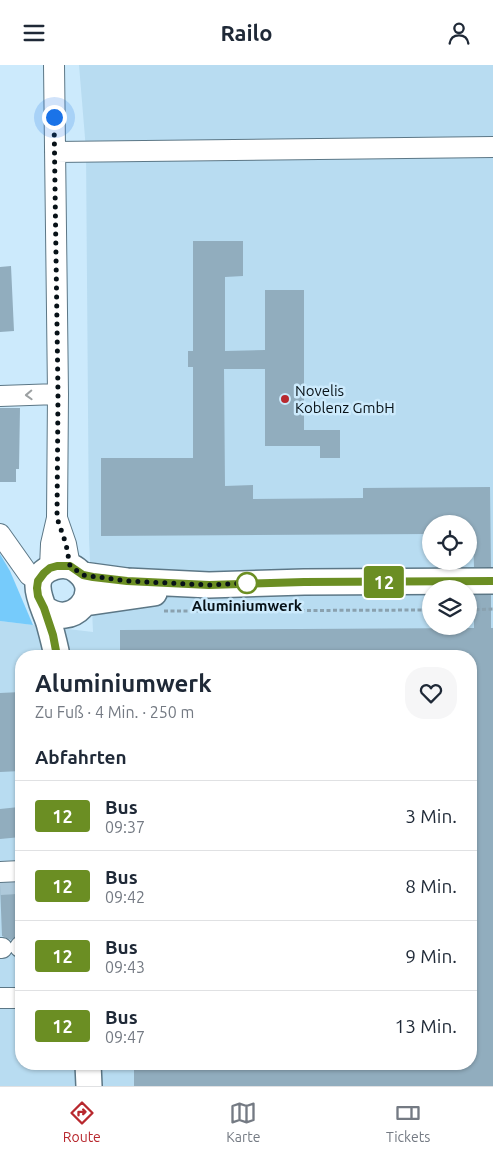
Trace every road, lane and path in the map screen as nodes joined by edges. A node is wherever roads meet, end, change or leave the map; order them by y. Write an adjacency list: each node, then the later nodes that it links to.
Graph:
1 (54, 65): 3 (street)
2 (493, 147): 3 (street)
3 (55, 152): 4 (street)
4 (58, 394): 5 (street, one-way to 5); 7 (street)
5 (0, 396)
6 (0, 534): 7 (street)
7 (60, 573): 9 (main road); 10 (main road); 11 (main road)
8 (493, 581): 9 (main road)
9 (209, 585): 11 (main road)
10 (44, 608): 11 (main road); 16 (main road)
11 (78, 608): 17 (main road)
12 (493, 609): 14 (path)
13 (422, 610): 15 (path)
14 (477, 610)
15 (155, 611)
16 (56, 650)
17 (69, 650)
18 (0, 872): 19 (street)
19 (15, 877)
20 (0, 998): 21 (street)
21 (15, 998)
22 (88, 1070): 23 (main road)
23 (89, 1086)

